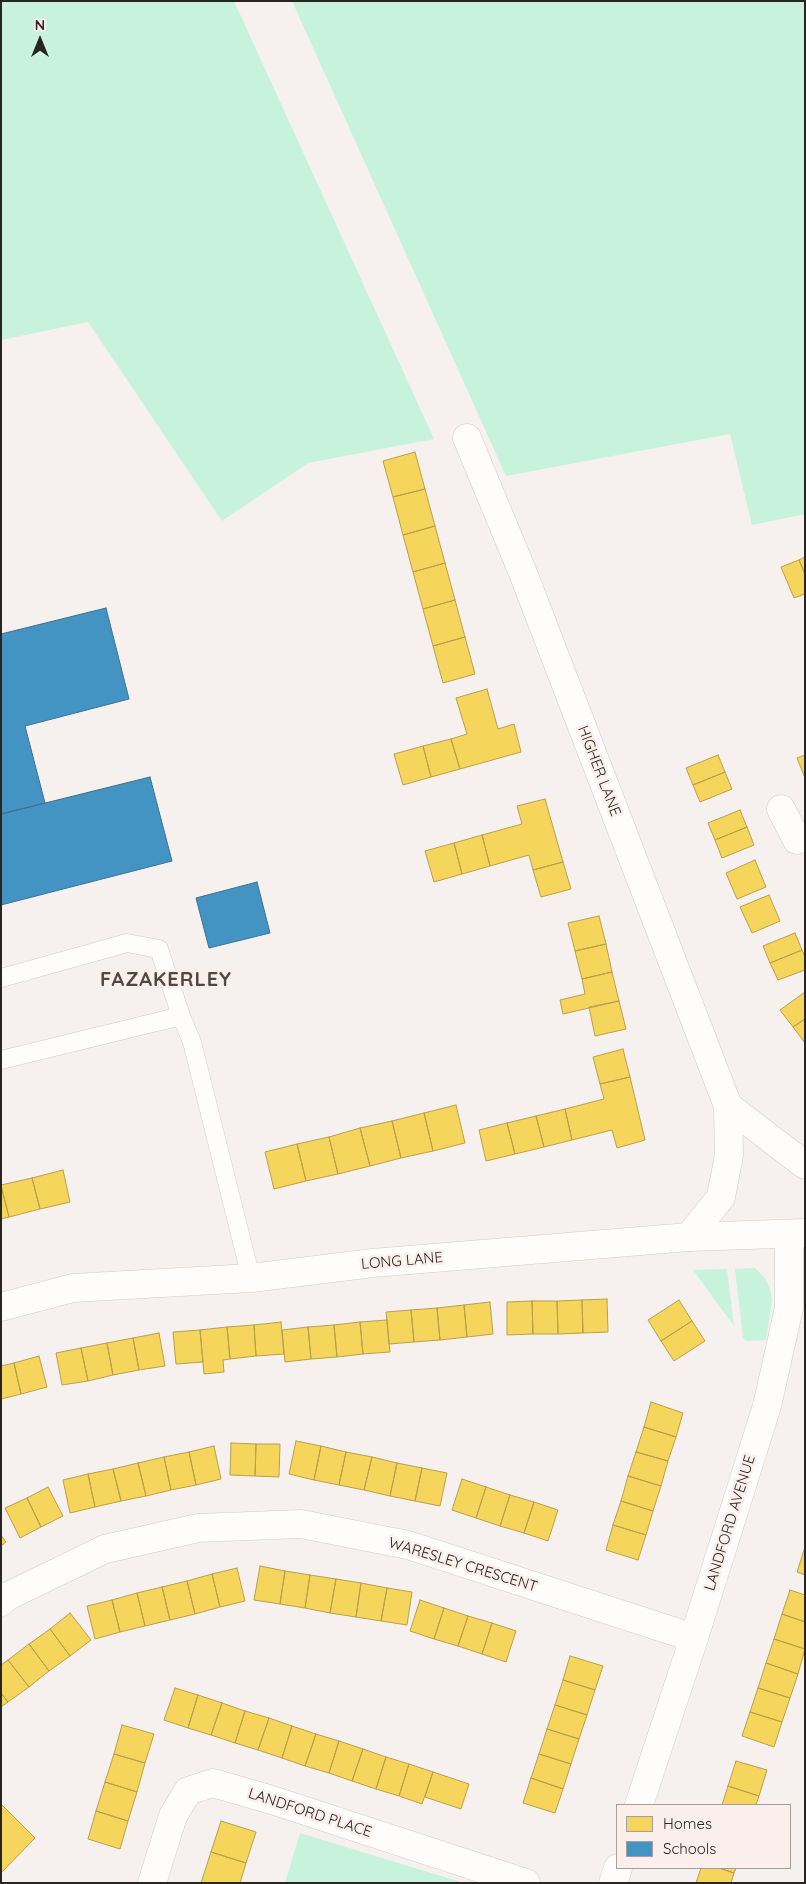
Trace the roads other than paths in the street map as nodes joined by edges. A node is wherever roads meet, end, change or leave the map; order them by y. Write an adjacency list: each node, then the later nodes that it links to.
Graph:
1 (467, 438): 7 (street, HIGHER LANE)
2 (781, 809): 3 (street)
3 (802, 845)
4 (1, 978): 5 (lane)
5 (181, 1016): 6 (lane); 11 (lane)
6 (1, 1060)
7 (728, 1106): 8 (street); 10 (street, HIGHER LANE)
8 (805, 1165)
9 (797, 1234): 10 (street, LONG LANE); 14 (street, LANDFORD AVENUE)
10 (689, 1237): 11 (street, LONG LANE)
11 (251, 1278): 12 (street, LONG LANE)
12 (1, 1307)
13 (1, 1602): 14 (street, WARESLEY CRESCENT)
14 (694, 1638): 15 (street, LANDFORD AVENUE)
15 (639, 1804)
16 (618, 1869): 19 (street)
17 (152, 1883): 18 (street, LANDFORD PLACE)
18 (526, 1883)
19 (613, 1883)

